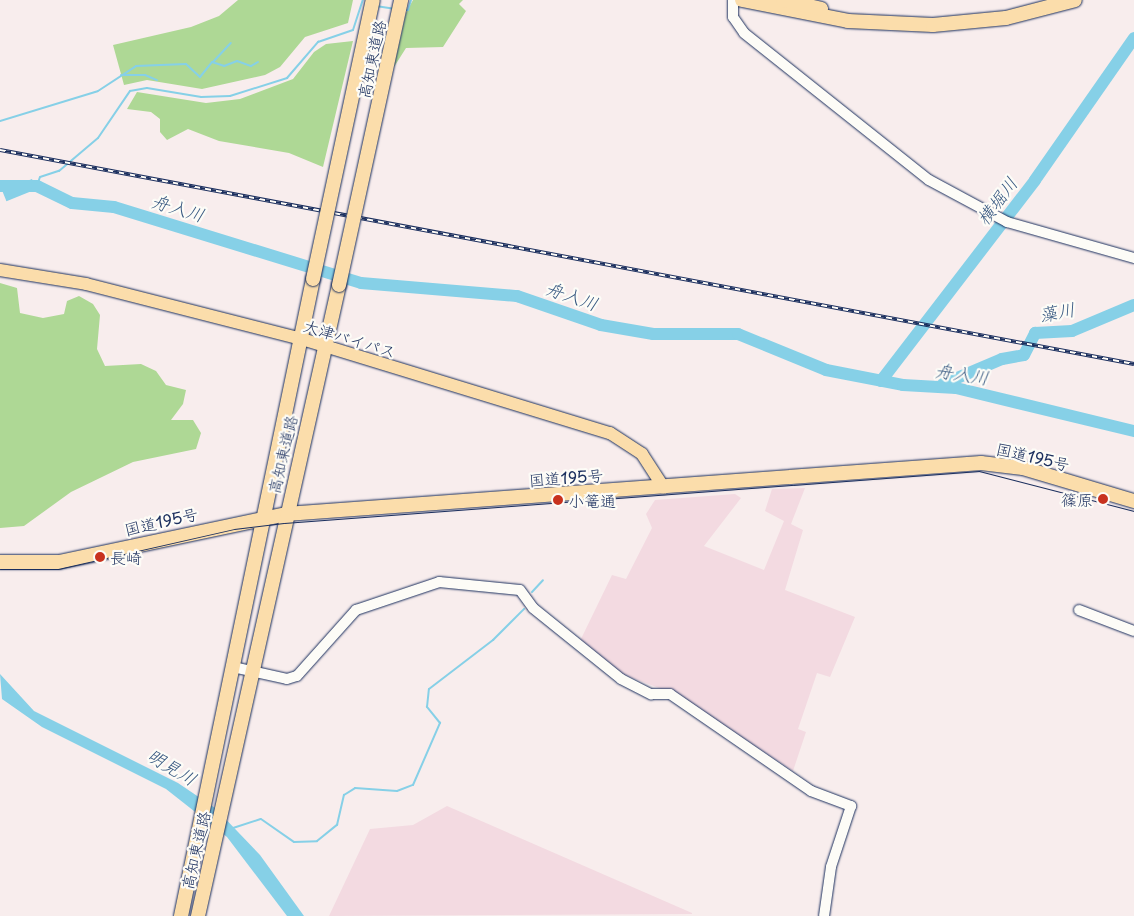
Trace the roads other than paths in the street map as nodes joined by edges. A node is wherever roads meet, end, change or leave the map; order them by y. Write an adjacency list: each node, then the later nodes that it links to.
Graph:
1 (373, 0): 10 (highway, 高知東道路, bridge)
2 (401, 0): 11 (highway, 高知東道路, bridge)
3 (734, 0): 8 (street)
4 (742, 0): 7 (highway)
5 (783, 0): 6 (highway)
6 (1048, 0)
7 (1075, 0)
8 (1134, 258)
9 (0, 270): 10 (main road, 大津バイパス)
10 (302, 339): 11 (main road, 大津バイパス); 15 (highway, 高知東道路)
11 (324, 346): 12 (main road, 大津バイパス); 14 (highway, 高知東道路)
12 (664, 488): 13 (highway, 国道195号); 14 (highway, 国道195号)
13 (1134, 501)
14 (286, 514): 15 (highway, 国道195号); 20 (highway, 高知東道路)
15 (264, 517): 16 (highway, 国道195号); 19 (highway, 高知東道路)
16 (0, 562)
17 (1079, 610): 18 (street)
18 (1134, 631)
19 (233, 668): 20 (street); 21 (highway, 高知東道路)
20 (253, 672): 22 (highway, 高知東道路); 23 (street)
21 (181, 916)
22 (198, 916)
23 (824, 916)

